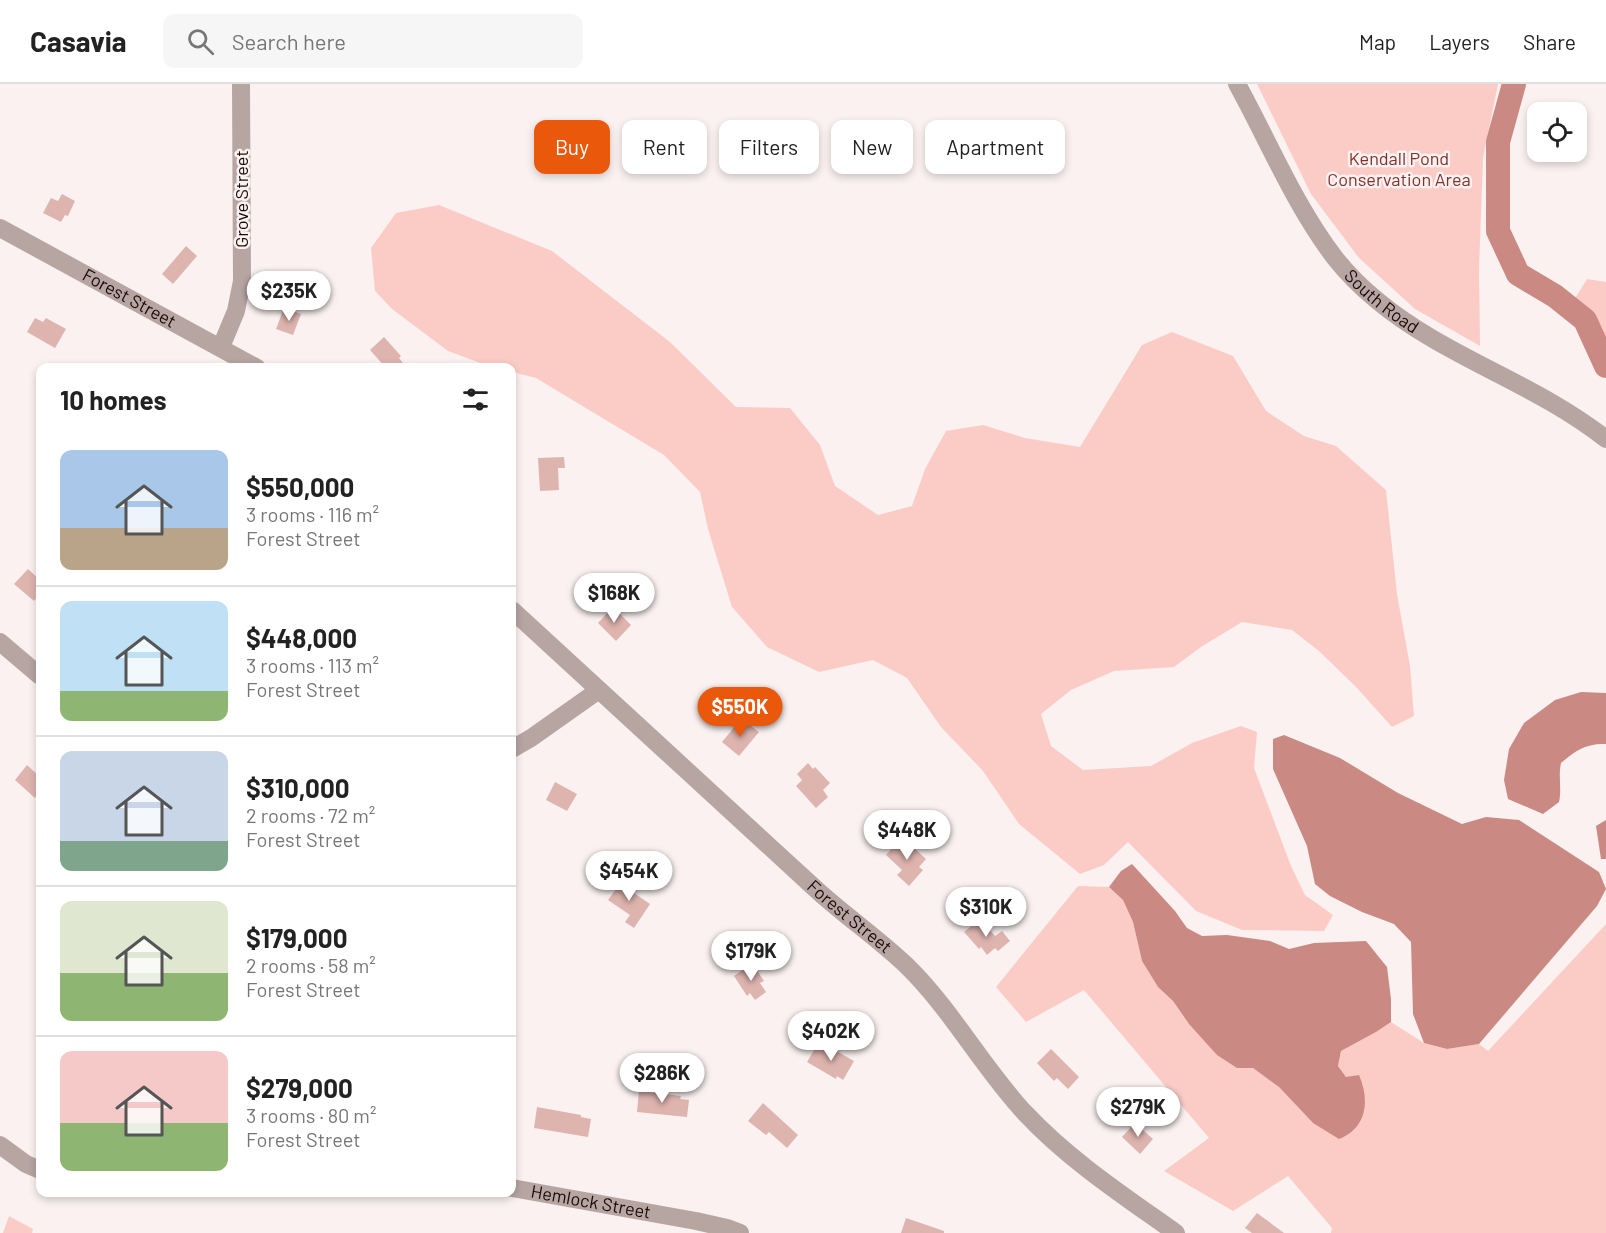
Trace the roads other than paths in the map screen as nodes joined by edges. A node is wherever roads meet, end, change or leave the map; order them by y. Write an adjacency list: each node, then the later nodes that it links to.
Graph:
1 (241, 84): 4 (street, Grove Street)
2 (1238, 84): 6 (street, South Road)
3 (0, 228): 4 (street, Forest Street)
4 (221, 347): 5 (street, Forest Street)
5 (248, 363)
6 (1606, 439)
7 (516, 614): 10 (street, Forest Street)
8 (0, 642): 9 (street)
9 (36, 672)
10 (599, 690): 11 (street); 16 (street, Forest Street)
11 (516, 747)
12 (0, 1145): 13 (street)
13 (36, 1168)
14 (516, 1189): 15 (street, Hemlock Street)
15 (740, 1233)
16 (1176, 1233)

